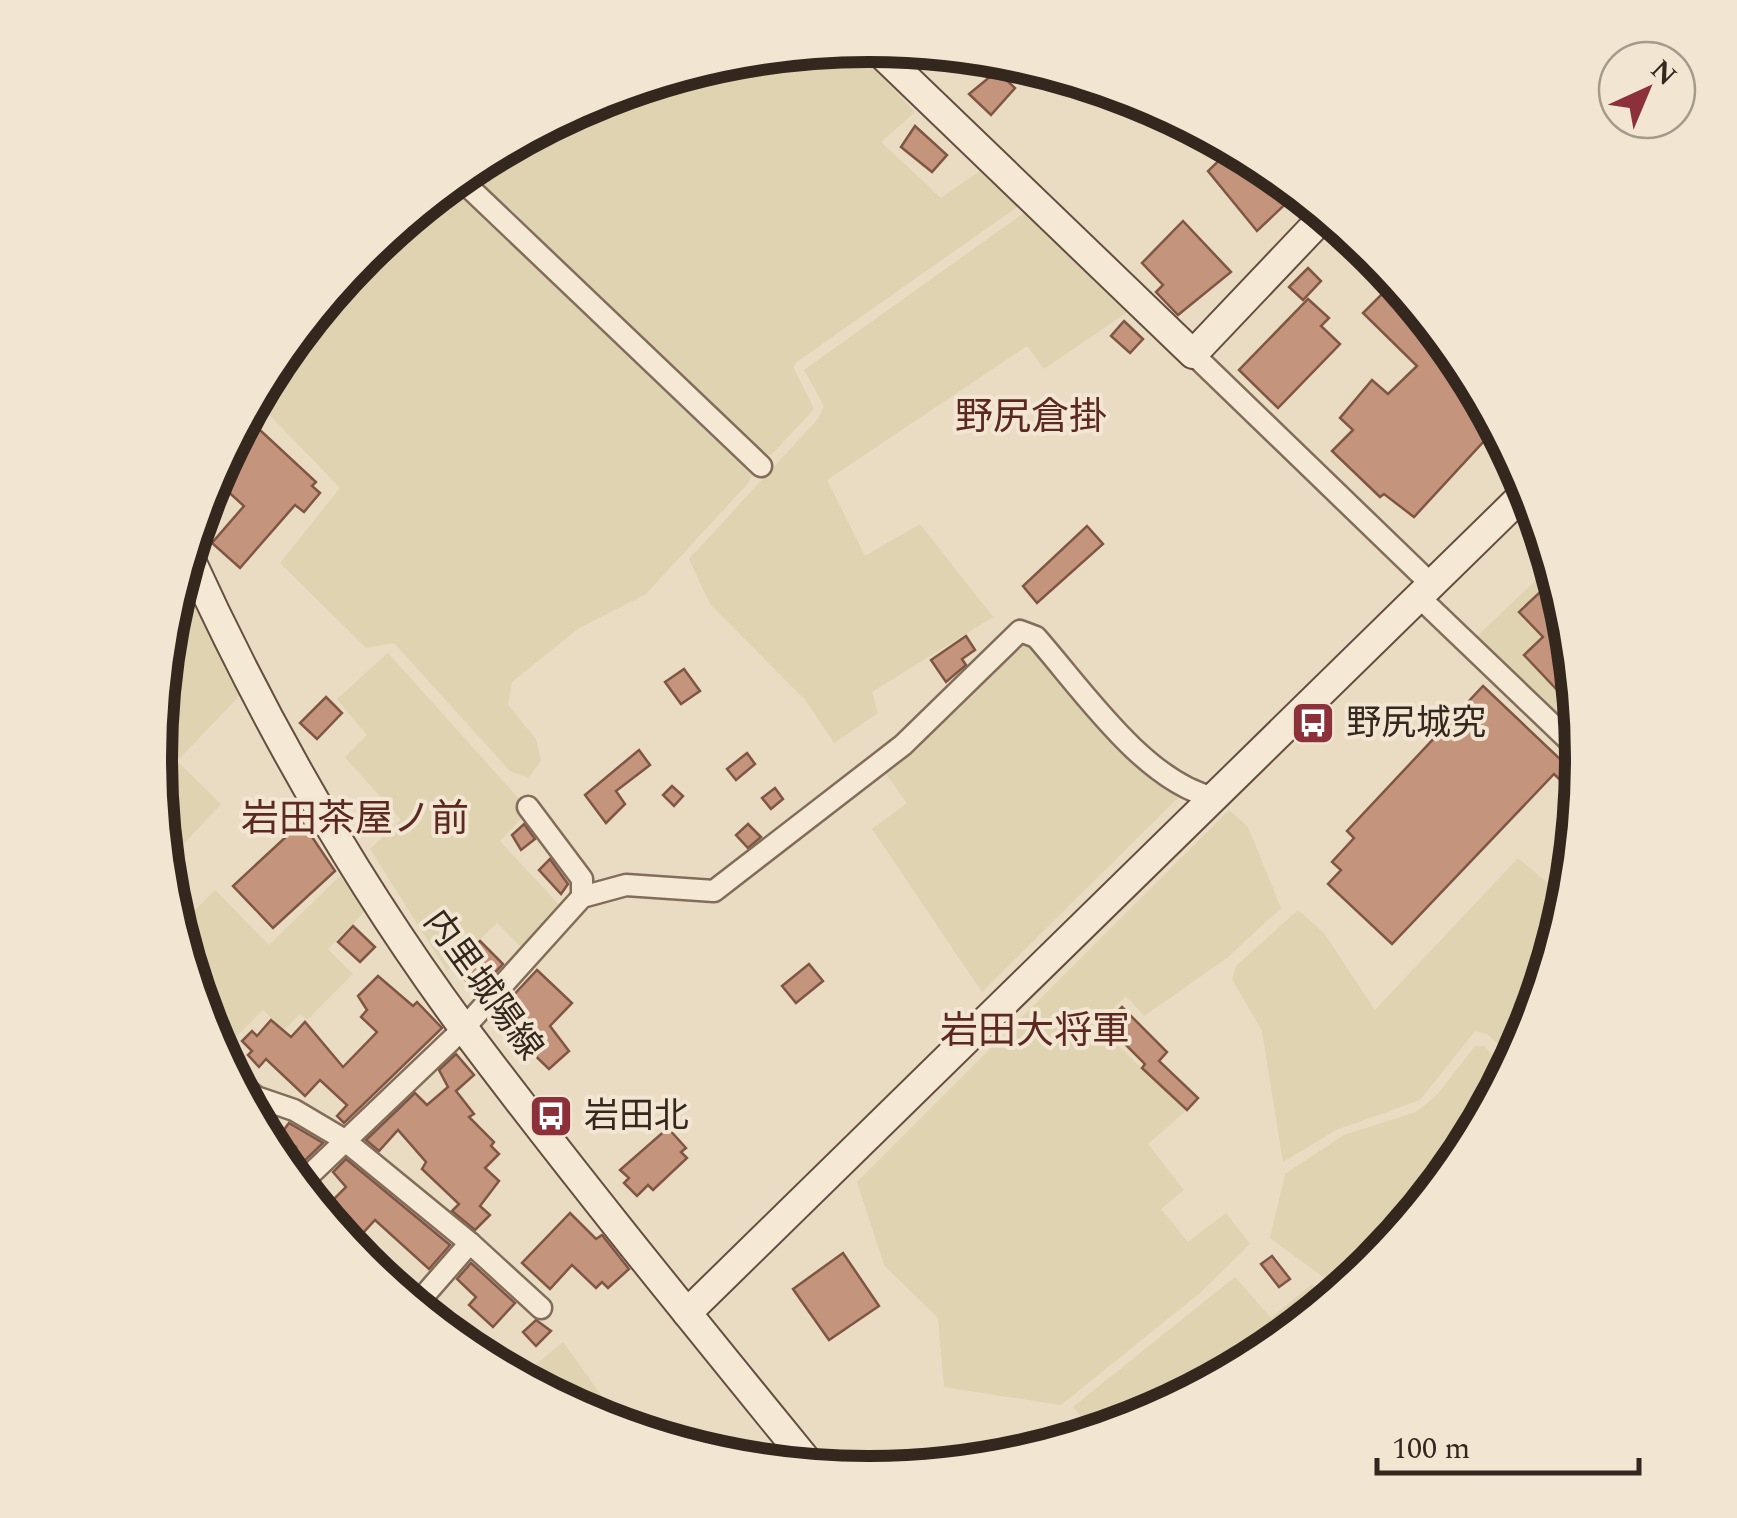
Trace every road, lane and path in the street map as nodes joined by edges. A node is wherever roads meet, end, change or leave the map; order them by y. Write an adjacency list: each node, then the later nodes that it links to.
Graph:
1 (891, 63): 4 (street)
2 (470, 188): 5 (street)
3 (1316, 225): 4 (street)
4 (1192, 354): 8 (street)
5 (761, 466)
6 (1516, 502): 8 (street)
7 (198, 573): 13 (street, 内里城陽線)
8 (1424, 590): 9 (street); 10 (street)
9 (1564, 735)
10 (1212, 797): 12 (street); 20 (street)
11 (528, 808): 12 (street)
12 (582, 897): 13 (street)
13 (464, 1028): 15 (street); 20 (street, 内里城陽線)
14 (261, 1100): 15 (street)
15 (343, 1140): 16 (street); 17 (street)
16 (310, 1175)
17 (470, 1243): 18 (street); 19 (street)
18 (424, 1295)
19 (541, 1308)
20 (688, 1313): 21 (street, 内里城陽線)
21 (799, 1452)

